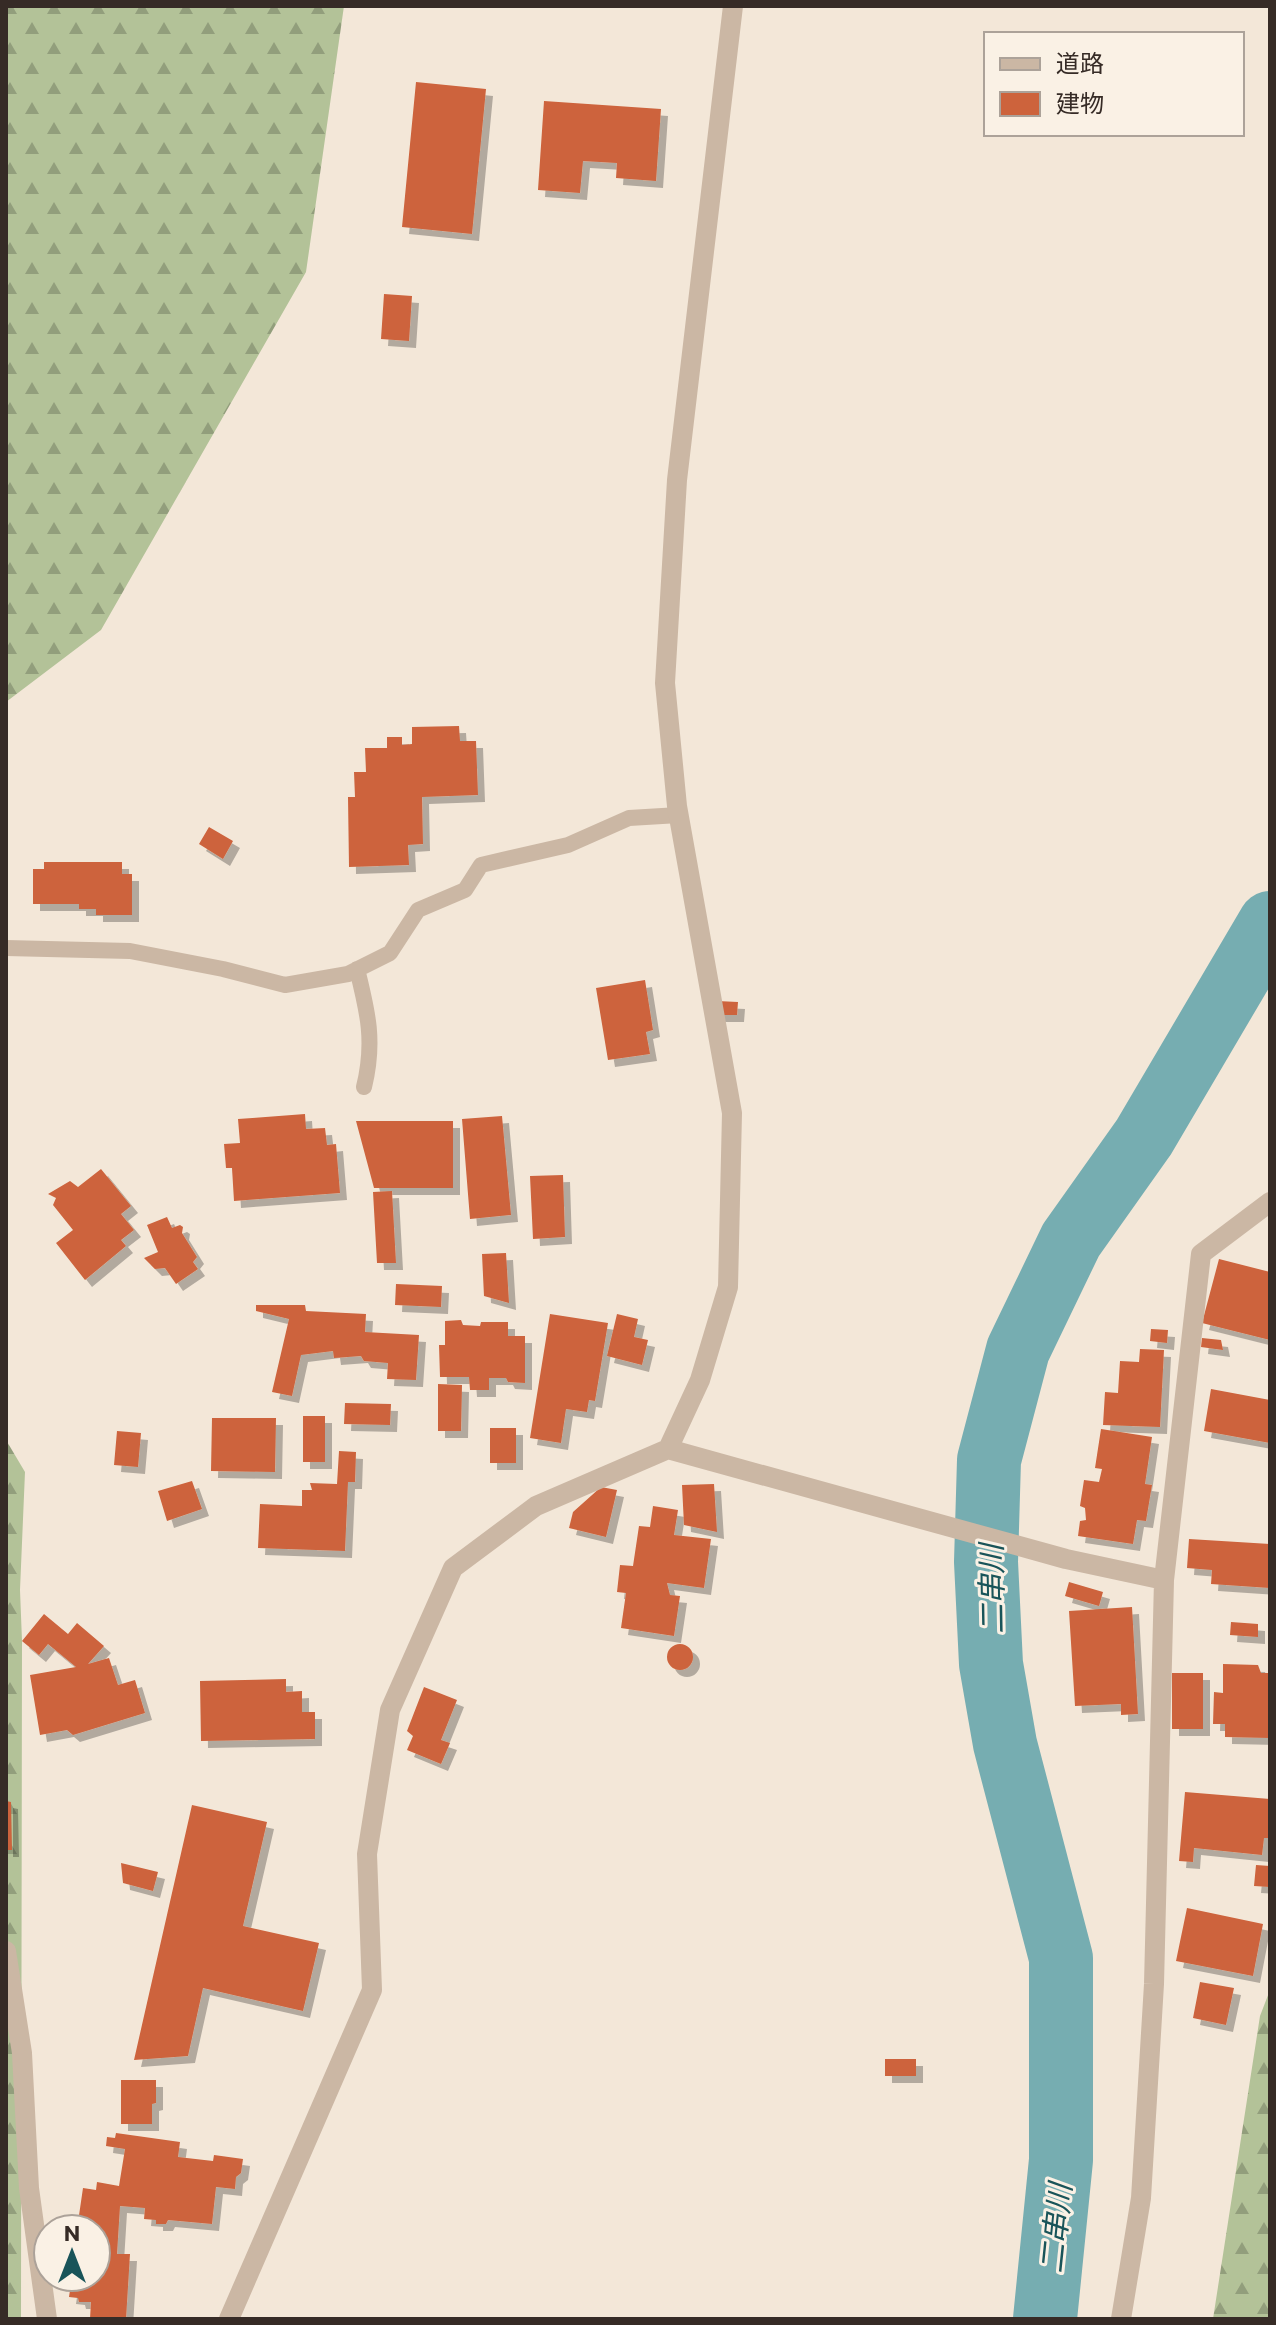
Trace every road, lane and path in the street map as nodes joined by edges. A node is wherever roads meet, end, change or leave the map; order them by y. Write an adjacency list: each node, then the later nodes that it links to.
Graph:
1 (733, 6): 2 (street)
2 (679, 815): 4 (lane); 7 (street)
3 (6, 948): 4 (lane)
4 (357, 969): 5 (lane)
5 (364, 1087)
6 (1270, 1202): 8 (street)
7 (668, 1449): 8 (street); 11 (street)
8 (1164, 1580): 12 (street)
9 (6, 1951): 10 (street)
10 (47, 2319)
11 (229, 2319)
12 (1121, 2319)

